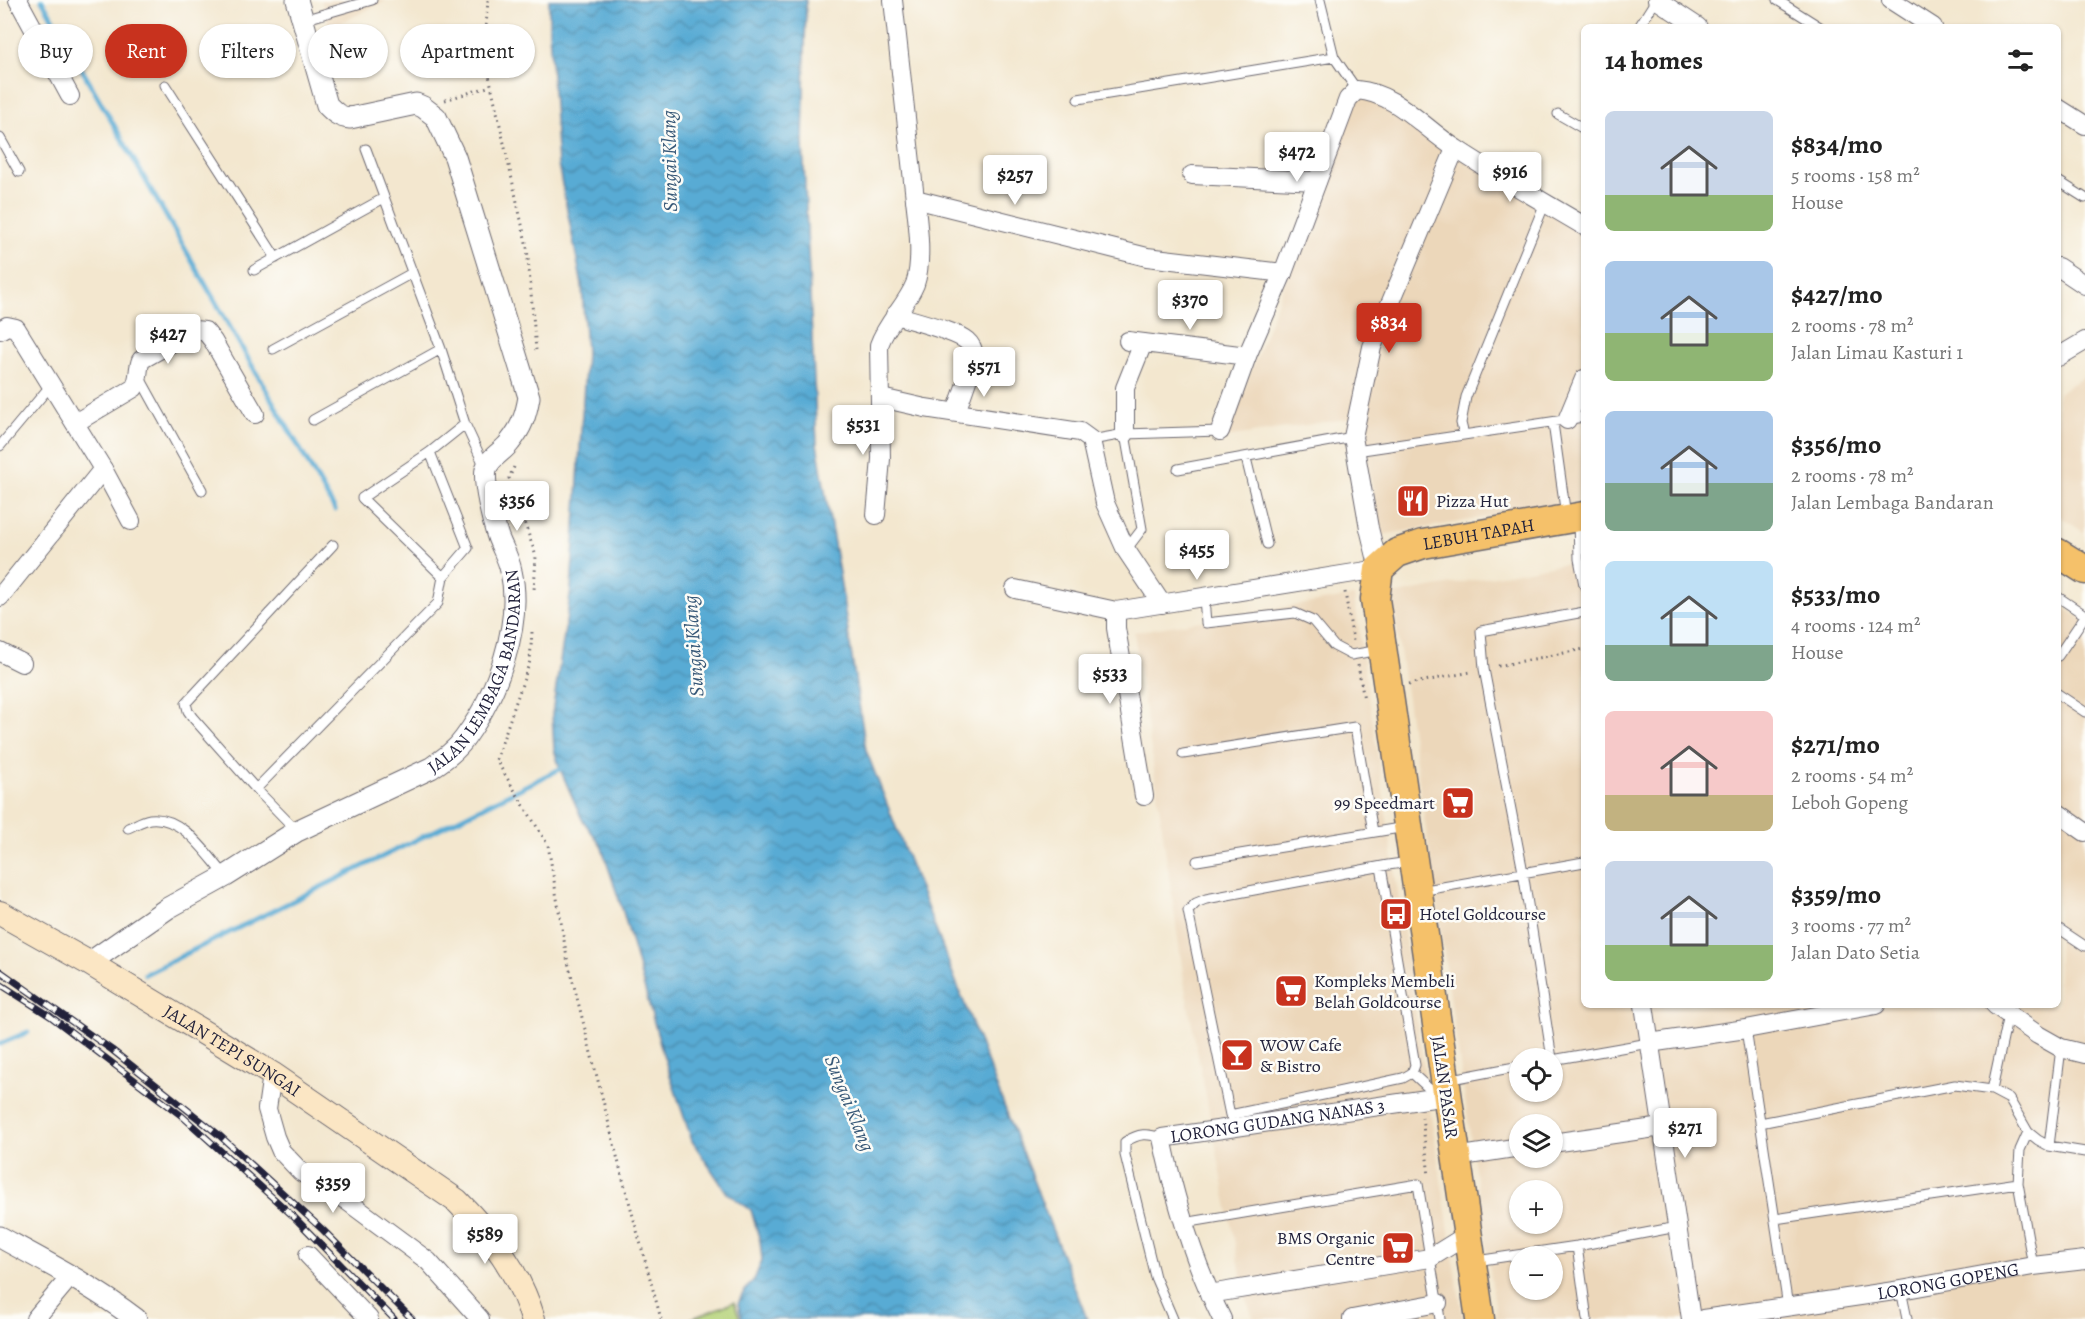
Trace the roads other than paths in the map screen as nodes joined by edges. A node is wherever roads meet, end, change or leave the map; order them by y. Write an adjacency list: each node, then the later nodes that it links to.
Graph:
1 (18, 0): 16 (street)
2 (372, 0): 8 (lane)
3 (893, 0): 31 (street)
4 (1320, 0): 13 (lane)
5 (1656, 0): 9 (lane); 10 (street)
6 (1778, 0): 11 (lane)
7 (1891, 0): 12 (street)
8 (300, 10): 66 (street)
9 (1641, 24)
10 (1693, 24)
11 (1815, 24)
12 (1928, 24)
13 (1334, 57): 15 (lane); 17 (lane)
14 (165, 85): 34 (lane)
15 (1357, 90): 24 (street); 27 (street)
16 (70, 96)
17 (1078, 99)
18 (2061, 110): 20 (street)
19 (1557, 114): 21 (lane)
20 (2085, 125)
21 (1581, 127)
22 (0, 138): 25 (lane)
23 (366, 149): 29 (lane)
24 (1455, 149): 32 (street); 61 (street)
25 (19, 172)
26 (1192, 175): 27 (street)
27 (1317, 181): 38 (street)
28 (2061, 183): 30 (lane)
29 (384, 198): 34 (lane); 37 (lane)
30 (2085, 198)
31 (915, 199): 38 (street); 40 (street)
32 (1545, 203): 33 (street); 59 (lane)
33 (1581, 224)
34 (276, 258): 36 (lane)
35 (2061, 269): 39 (street)
36 (254, 270)
37 (412, 273): 43 (lane); 44 (lane)
38 (1283, 273): 46 (street)
39 (2085, 285)
40 (895, 315): 50 (street); 51 (street)
41 (8, 329): 48 (street)
42 (2085, 341): 45 (street)
43 (273, 349)
44 (441, 349): 53 (lane); 56 (lane)
45 (2061, 355)
46 (1247, 356): 57 (street); 58 (street)
47 (140, 378): 52 (street); 55 (street); 68 (lane)
48 (51, 385): 55 (street); 62 (lane)
49 (1581, 388): 54 (street)
50 (881, 398): 51 (street); 69 (street)
51 (956, 412): 60 (street)
52 (255, 414)
53 (313, 420)
54 (1568, 420): 59 (lane); 70 (lane)
55 (75, 423): 65 (street)
56 (465, 424): 63 (lane); 66 (lane)
57 (1220, 431): 58 (lane)
58 (1125, 434): 60 (lane); 74 (lane)
59 (1464, 435): 61 (lane)
60 (1091, 440): 74 (street)
61 (1355, 444): 64 (lane); 76 (street)
62 (0, 446)
63 (430, 452): 79 (lane); 79 (lane)
64 (1246, 458): 67 (lane); 72 (lane)
65 (103, 469): 71 (street); 81 (street)
66 (486, 469): 100 (street, JALAN LEMBAGA BANDARAN)
67 (1178, 469)
68 (202, 490)
69 (876, 515)
70 (1576, 517): 76 (highway, LEBUH TAPAH); 77 (lane)
71 (131, 521)
72 (1267, 544)
73 (333, 545): 95 (lane)
74 (1126, 550): 84 (street)
75 (2061, 555): 78 (highway)
76 (1379, 569): 82 (street); 88 (highway, JALAN PASAR)
77 (1581, 569)
78 (2085, 570)
79 (443, 576): 95 (lane)
80 (1015, 590): 85 (street)
81 (0, 597)
82 (1204, 598): 84 (street); 88 (lane)
83 (2061, 599): 87 (lane)
84 (1162, 604): 85 (street)
85 (1116, 611): 96 (street)
86 (1581, 613): 107 (lane)
87 (2085, 615): 89 (lane)
88 (1383, 650): 98 (highway, JALAN PASAR)
89 (2061, 651)
90 (0, 652): 91 (street)
91 (22, 663)
92 (2061, 696): 93 (lane)
93 (2085, 712)
94 (1183, 754): 101 (lane)
95 (256, 789): 100 (lane)
96 (1144, 796)
97 (2061, 815): 102 (street)
98 (1408, 827): 101 (lane); 104 (highway, JALAN PASAR)
99 (128, 828): 108 (lane)
100 (297, 831): 108 (street, JALAN LEMBAGA BANDARAN)
101 (1373, 832): 103 (lane)
102 (2085, 832)
103 (1197, 861)
104 (1413, 861): 106 (lane); 109 (highway, JALAN PASAR)
105 (1581, 862): 107 (lane)
106 (1381, 867): 121 (lane); 127 (lane)
107 (1523, 872): 109 (lane); 119 (lane)
108 (226, 876): 113 (street, JALAN LEMBAGA BANDARAN)
109 (1418, 892): 129 (highway, JALAN PASAR)
110 (0, 913): 113 (main road, JALAN TEPI SUNGAI)
111 (2061, 930): 112 (lane)
112 (2085, 946)
113 (89, 963): 125 (main road, JALAN TEPI SUNGAI)
114 (1644, 1008): 118 (street)
115 (1860, 1008): 117 (street)
116 (2002, 1010): 120 (street); 128 (lane)
117 (1746, 1029): 118 (street); 130 (lane)
118 (1649, 1043): 123 (lane); 131 (street)
119 (1550, 1048)
120 (2061, 1048): 122 (street); 135 (lane)
121 (1412, 1051): 126 (lane); 127 (lane)
122 (2085, 1054)
123 (1563, 1058)
124 (1509, 1070): 129 (lane)
125 (272, 1074): 158 (street); 159 (main road, JALAN TEPI SUNGAI)
126 (1412, 1074): 127 (lane); 129 (lane)
127 (1398, 1079)
128 (1992, 1090): 130 (lane); 132 (lane)
129 (1443, 1091): 133 (street, LORONG GUDANG NANAS 3); 138 (highway, JALAN PASAR)
130 (1760, 1123): 140 (lane)
131 (1662, 1127): 134 (street); 142 (street)
132 (2028, 1132): 135 (lane); 139 (lane)
133 (1162, 1138): 141 (street, LORONG GUDANG NANAS 3); 160 (lane)
134 (1563, 1141)
135 (2049, 1146): 137 (lane)
136 (1509, 1149): 138 (street)
137 (2085, 1152)
138 (1455, 1157): 145 (highway, JALAN PASAR)
139 (2018, 1183): 140 (lane); 149 (lane)
140 (1775, 1219): 153 (lane)
141 (1184, 1223): 147 (lane); 152 (street, LORONG GUDANG NANAS 3)
142 (1677, 1227): 144 (lane); 165 (street)
143 (0, 1237): 150 (street)
144 (1577, 1246): 145 (lane); 164 (lane)
145 (1469, 1248): 147 (street); 163 (highway, JALAN PASAR)
146 (308, 1254): 157 (street)
147 (1430, 1258): 152 (street); 154 (lane)
148 (2085, 1260): 149 (street, LORONG GOPENG)
149 (2033, 1266): 151 (street, LORONG GOPENG)
150 (71, 1276): 155 (street); 156 (street)
151 (1901, 1290): 153 (street, LORONG GOPENG); 167 (lane)
152 (1209, 1294): 161 (street, LORONG GUDANG NANAS 3)
153 (1788, 1307): 166 (street, LORONG GOPENG)
154 (1439, 1311): 162 (street)
155 (35, 1319)
156 (136, 1319)
157 (369, 1319)
158 (480, 1319)
159 (533, 1319)
160 (1173, 1319)
161 (1222, 1319)
162 (1352, 1319)
163 (1480, 1319)
164 (1587, 1319)
165 (1692, 1319)
166 (1703, 1319)
167 (1907, 1319)

